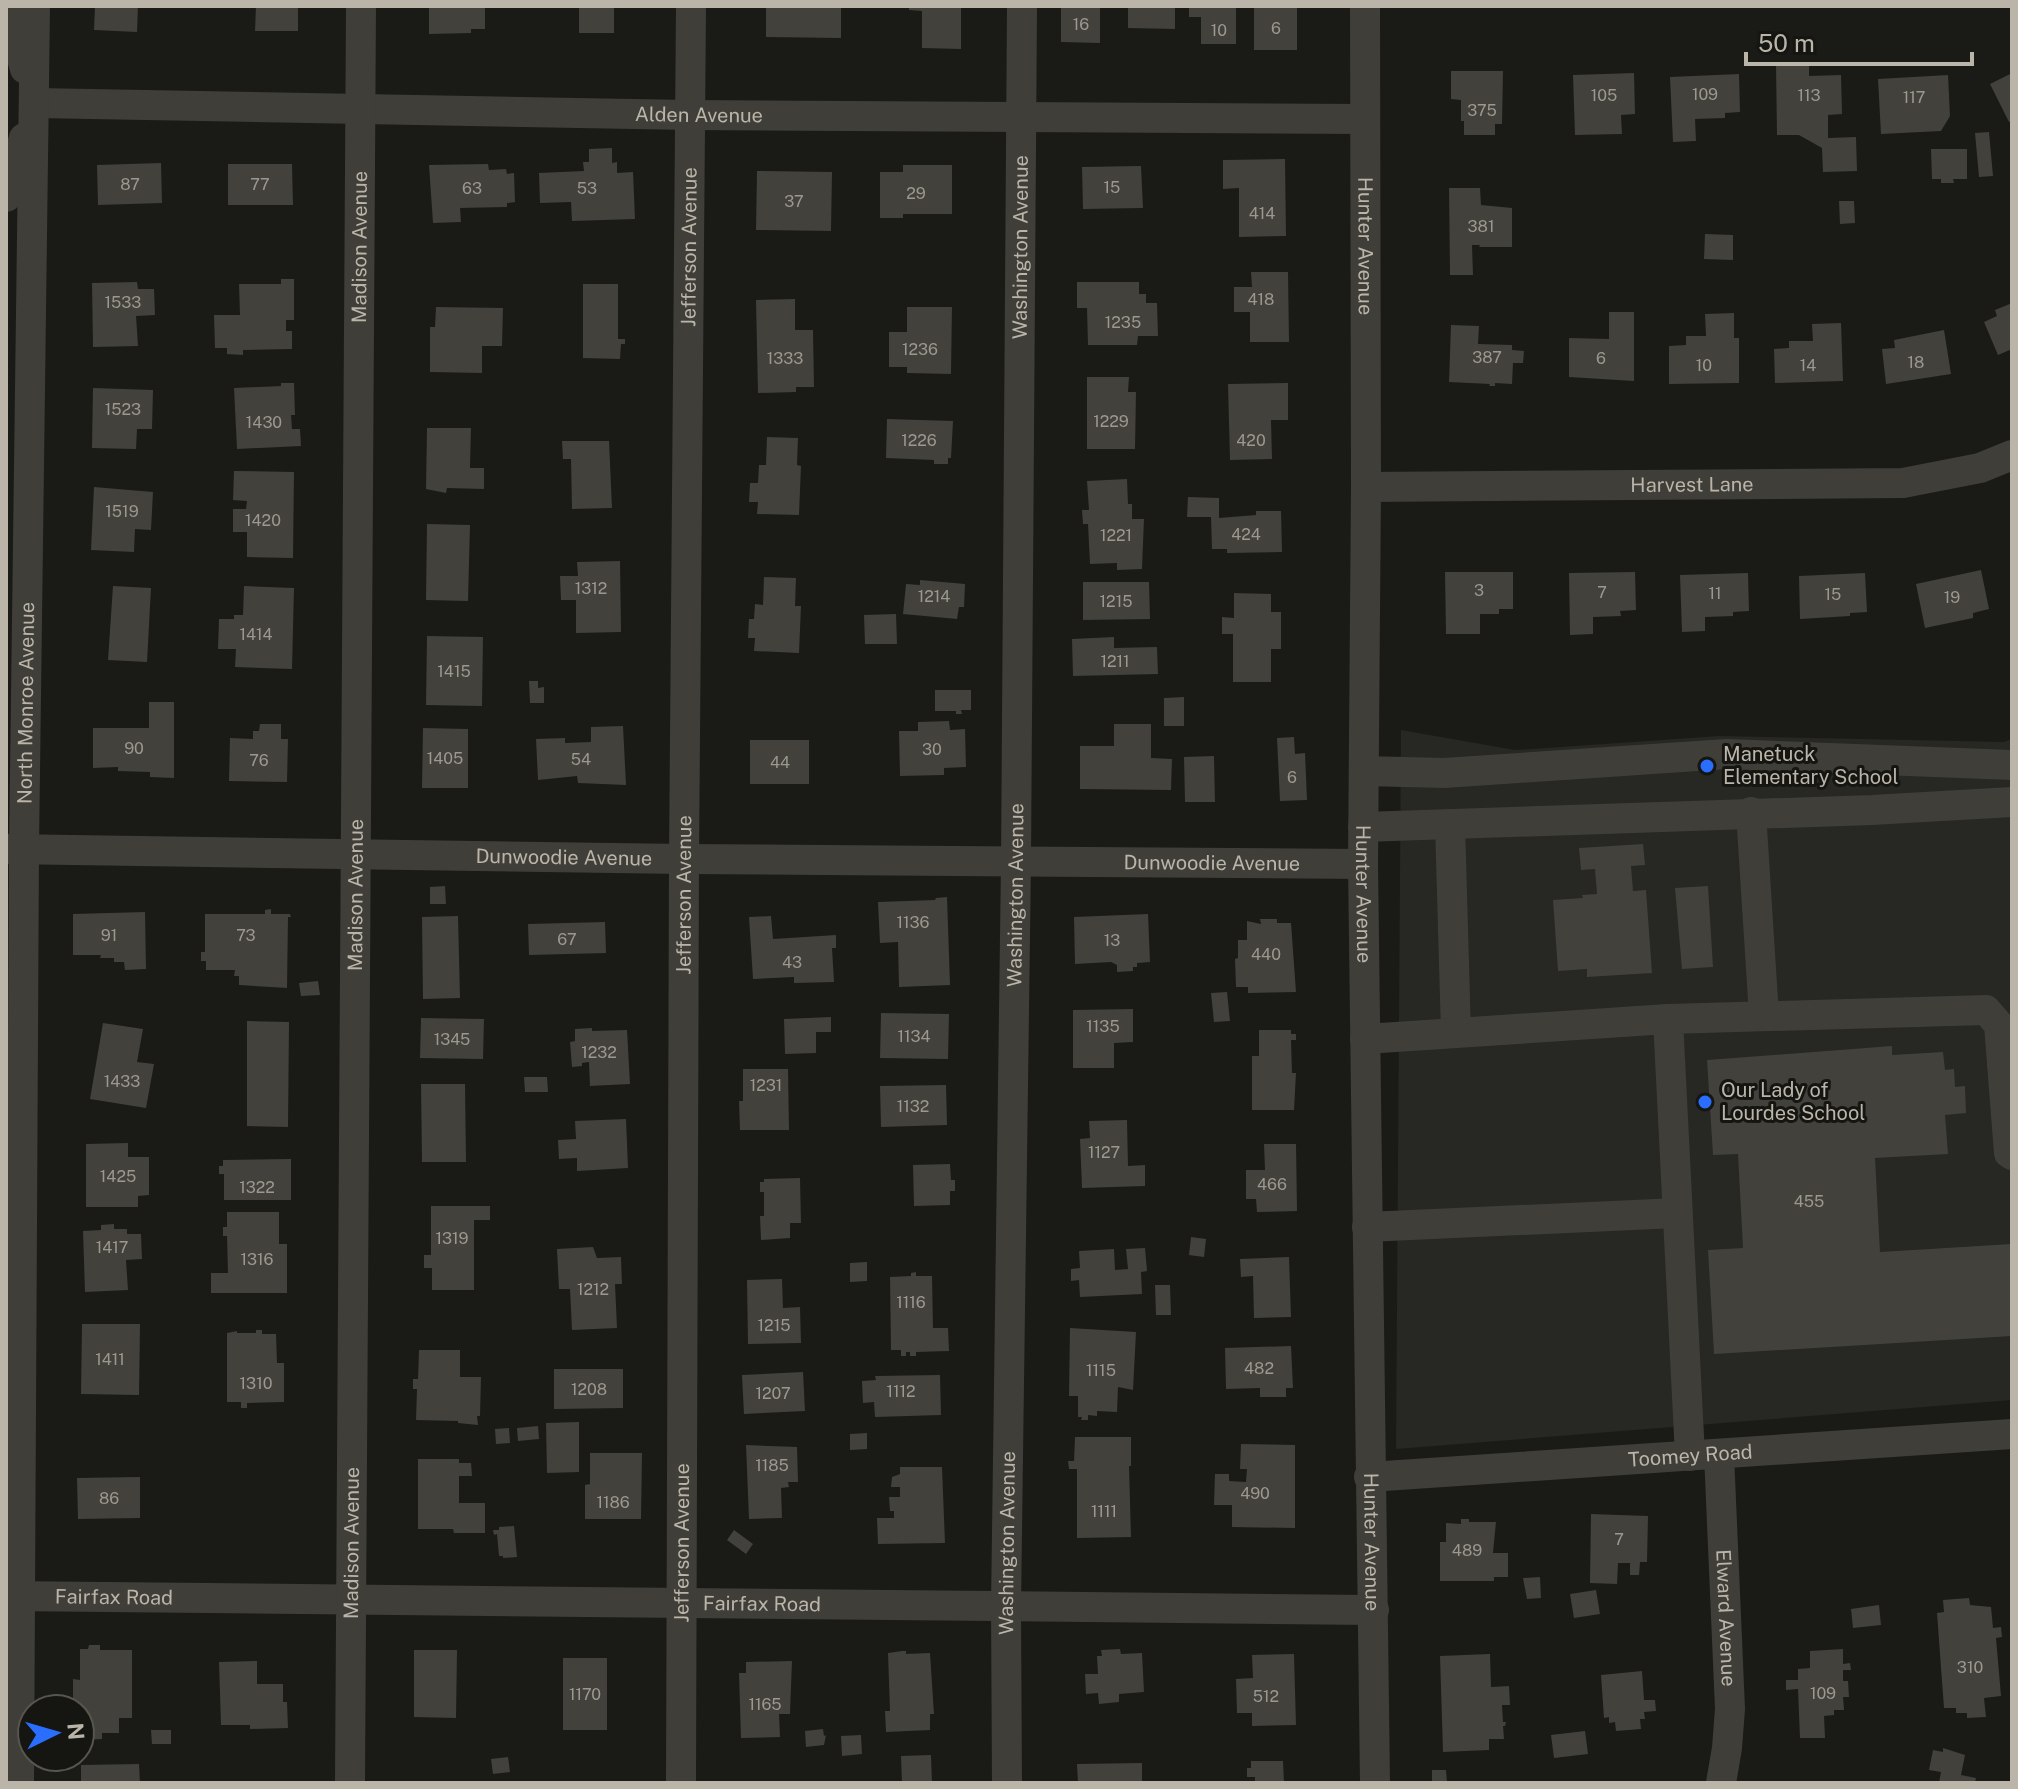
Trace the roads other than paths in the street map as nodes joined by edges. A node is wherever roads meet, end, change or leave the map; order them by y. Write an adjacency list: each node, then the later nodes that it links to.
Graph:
1 (7, 6): 7 (street)
2 (35, 6): 7 (street, North Monroe Avenue)
3 (361, 6): 8 (street, Madison Avenue)
4 (691, 6): 9 (street, Jefferson Avenue)
5 (1022, 6): 10 (street, Washington Avenue)
6 (1365, 6): 11 (street, Hunter Avenue)
7 (35, 103): 8 (street, Alden Avenue); 12 (street); 21 (street, North Monroe Avenue)
8 (360, 108): 9 (street, Alden Avenue); 22 (street, Madison Avenue)
9 (690, 115): 10 (street, Alden Avenue); 23 (street, Jefferson Avenue)
10 (1020, 118): 11 (street, Alden Avenue); 24 (street, Washington Avenue)
11 (1365, 119): 14 (street, Hunter Avenue)
12 (6, 197)
13 (2012, 455): 14 (street, Harvest Lane)
14 (1366, 487): 16 (street, Hunter Avenue)
15 (2012, 765): 16 (street)
16 (1364, 771): 20 (street, Hunter Avenue)
17 (2012, 802): 18 (street)
18 (1751, 812): 19 (street); 26 (street)
19 (1450, 824): 20 (street); 28 (street)
20 (1363, 827): 25 (street, Hunter Avenue)
21 (15, 849): 22 (street, Dunwoodie Avenue); 36 (street, North Monroe Avenue)
22 (356, 854): 23 (street, Dunwoodie Avenue); 37 (street, Madison Avenue)
23 (684, 859): 24 (street, Dunwoodie Avenue); 38 (street, Jefferson Avenue)
24 (1016, 862): 25 (street, Dunwoodie Avenue); 39 (street, Washington Avenue)
25 (1363, 864): 29 (street, Hunter Avenue)
26 (1764, 1016): 27 (street); 30 (street)
27 (1668, 1019): 28 (street); 31 (street, Elward Avenue)
28 (1456, 1033): 29 (street)
29 (1365, 1039): 32 (street, Hunter Avenue)
30 (2012, 1155)
31 (1677, 1213): 32 (street); 34 (street, Elward Avenue)
32 (1367, 1227): 35 (street, Hunter Avenue)
33 (2012, 1434): 34 (street, Toomey Road)
34 (1704, 1455): 35 (street, Toomey Road); 46 (street, Elward Avenue)
35 (1369, 1477): 40 (street, Hunter Avenue)
36 (13, 1596): 37 (street, Fairfax Road); 41 (street, North Monroe Avenue)
37 (350, 1599): 38 (street, Fairfax Road); 42 (street, Madison Avenue)
38 (680, 1603): 39 (street, Fairfax Road); 43 (street, Jefferson Avenue)
39 (1006, 1607): 40 (street, Fairfax Road); 44 (street, Washington Avenue)
40 (1374, 1610): 45 (street, Hunter Avenue)
41 (19, 1783)
42 (350, 1783)
43 (681, 1783)
44 (1007, 1783)
45 (1375, 1783)
46 (1721, 1783)

